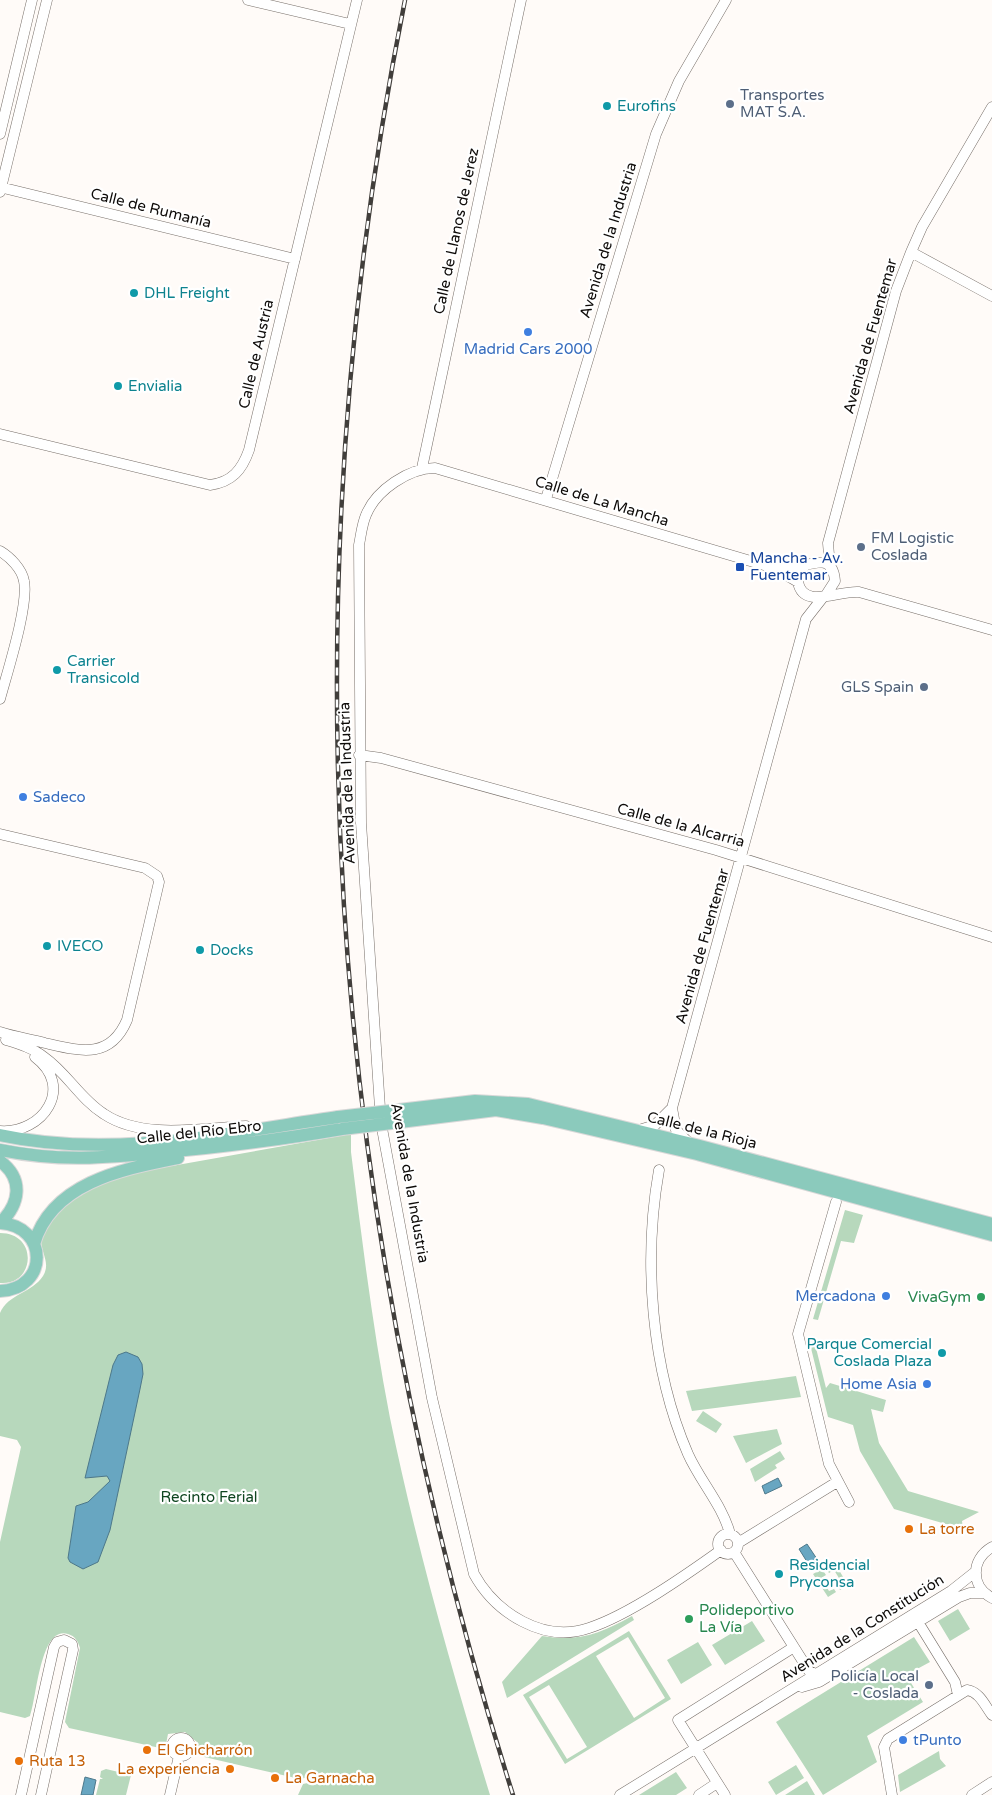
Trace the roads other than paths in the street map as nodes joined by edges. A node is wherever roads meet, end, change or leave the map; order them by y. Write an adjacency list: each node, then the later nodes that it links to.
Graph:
1 (32, 0): 9 (street)
2 (46, 0): 10 (street)
3 (248, 0): 7 (street)
4 (357, 0): 7 (street, Calle de Austria)
5 (520, 0): 15 (street, Calle de Llanos de Jerez)
6 (726, 0): 16 (street, Avenida de la Industria)
7 (350, 24): 12 (street, Calle de Austria)
8 (992, 107): 11 (street, Avenida de Fuentemar)
9 (0, 134)
10 (0, 189): 12 (street, Calle de Rumanía)
11 (910, 252): 13 (street); 17 (street, Avenida de Fuentemar)
12 (295, 259): 14 (street, Calle de Austria)
13 (992, 296)
14 (0, 434)
15 (422, 468): 16 (street, Calle de La Mancha); 28 (street, Avenida de la Industria)
16 (546, 499): 20 (street, Calle de La Mancha)
17 (831, 532): 19 (street, Avenida de Fuentemar); 21 (street, Avenida de Fuentemar)
18 (0, 551): 27 (street)
19 (809, 563): 20 (street, Calle de La Mancha); 21 (street); 22 (street)
20 (774, 568): 22 (street, Calle de La Mancha)
21 (832, 571): 23 (street); 24 (street)
22 (799, 586): 24 (street); 25 (street, Avenida de Fuentemar)
23 (858, 592): 24 (street); 26 (street)
24 (825, 596): 25 (street, Avenida de Fuentemar)
25 (806, 619): 30 (street, Avenida de Fuentemar)
26 (992, 630)
27 (0, 700)
28 (359, 755): 30 (street, Calle de la Alcarria); 59 (street, Avenida de la Industria)
29 (0, 834): 32 (street)
30 (742, 858): 31 (street, Calle de la Alcarria); 35 (street, Avenida de Fuentemar)
31 (992, 937)
32 (0, 1032)
33 (0, 1038): 38 (street)
34 (0, 1042): 39 (street)
35 (672, 1108): 40 (street); 42 (street, Avenida de Fuentemar)
36 (399, 1116): 37 (main road, Calle del Río Ebro, bridge); 40 (main road, Calle de la Rioja); 50 (main road, Calle de la Rioja)
37 (340, 1123): 38 (main road, Calle del Río Ebro); 43 (main road, Calle del Río Ebro)
38 (278, 1126): 41 (main road, Calle del Río Ebro)
39 (0, 1131)
40 (637, 1131): 42 (main road, Calle de la Rioja)
41 (0, 1135)
42 (690, 1144): 49 (main road, Calle de la Rioja)
43 (241, 1146): 44 (main road, Calle del Río Ebro); 51 (main road)
44 (0, 1150)
45 (0, 1161): 48 (main road)
46 (659, 1170): 56 (street)
47 (836, 1202): 54 (street)
48 (0, 1223): 51 (main road)
49 (992, 1224)
50 (992, 1235)
51 (34, 1244): 52 (main road)
52 (5, 1291): 53 (main road)
53 (0, 1303)
54 (837, 1482): 55 (street); 57 (street)
55 (849, 1502)
56 (730, 1534): 57 (street); 59 (street)
57 (736, 1547): 59 (street); 63 (street)
58 (992, 1547): 60 (street)
59 (721, 1550)
60 (975, 1572): 61 (street); 64 (street, Avenida de la Constitución)
61 (990, 1597): 62 (street, Avenida de la Constitución)
62 (918, 1622): 65 (street); 66 (street, Avenida de la Constitución)
63 (794, 1647): 64 (street); 68 (street, Avenida de la Constitución)
64 (816, 1674): 66 (street, Avenida de la Constitución)
65 (958, 1695): 67 (street); 78 (street)
66 (763, 1706): 68 (street, Avenida de la Constitución)
67 (992, 1715)
68 (696, 1748): 71 (street); 75 (street, Avenida de la Constitución)
69 (179, 1756): 74 (street)
70 (992, 1782): 79 (street)
71 (718, 1783): 76 (street); 77 (street)
72 (21, 1795): 73 (street)
73 (41, 1795)
74 (170, 1795)
75 (620, 1795)
76 (699, 1795)
77 (725, 1795)
78 (892, 1795)
79 (972, 1795)

